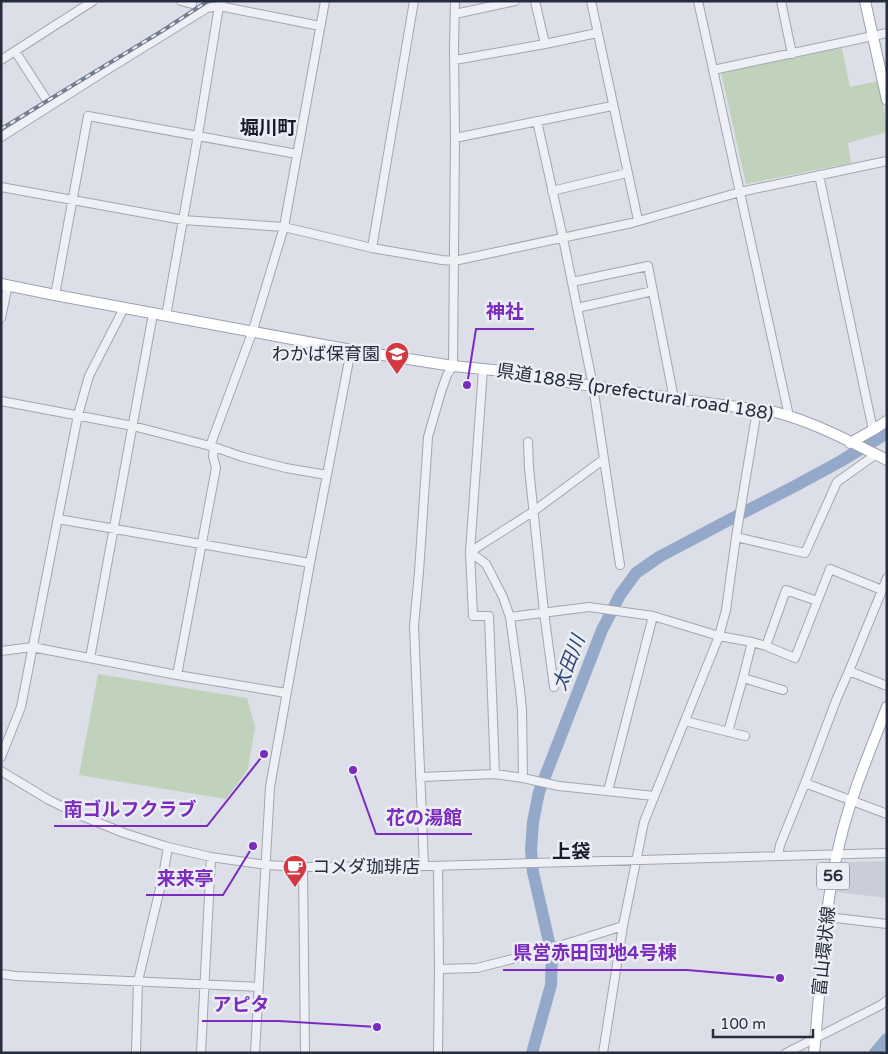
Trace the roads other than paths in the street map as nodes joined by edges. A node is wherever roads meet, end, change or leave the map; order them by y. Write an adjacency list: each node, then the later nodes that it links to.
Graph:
1 (93, 1): 20 (street)
2 (181, 1): 12 (street)
3 (324, 1): 15 (street)
4 (414, 1): 44 (street)
5 (455, 1): 14 (street)
6 (515, 1): 14 (street)
7 (535, 1): 19 (street)
8 (591, 1): 16 (street)
9 (698, 1): 24 (street)
10 (781, 1): 21 (street)
11 (865, 1): 18 (main road)
12 (192, 4)
13 (221, 4): 15 (street); 29 (street); 30 (street)
14 (455, 14): 23 (street)
15 (320, 26): 32 (street)
16 (597, 33): 19 (street); 27 (street)
17 (887, 33): 18 (street)
18 (873, 36): 21 (street); 26 (main road)
19 (545, 44): 23 (street)
20 (15, 51): 22 (street); 25 (street)
21 (792, 54): 24 (street)
22 (1, 60)
23 (455, 60): 31 (street)
24 (713, 70): 38 (street)
25 (46, 99)
26 (887, 100)
27 (612, 106): 28 (street); 34 (street)
28 (537, 122): 31 (street); 37 (street)
29 (198, 136): 32 (street); 39 (street); 40 (street)
30 (1, 137)
31 (455, 138): 45 (street)
32 (297, 154): 42 (street)
33 (887, 161): 35 (street)
34 (627, 173): 37 (street); 41 (street)
35 (819, 175): 38 (street); 67 (street)
36 (1, 188): 39 (street)
37 (552, 191): 43 (street)
38 (740, 192): 41 (street); 64 (street)
39 (73, 200): 40 (street); 49 (street)
40 (183, 220): 42 (street); 53 (street)
41 (638, 220): 43 (street)
42 (284, 227): 44 (street); 55 (street)
43 (563, 238): 45 (street); 46 (street)
44 (372, 248): 45 (street)
45 (454, 261): 57 (street)
46 (572, 282): 48 (street); 51 (street)
47 (4, 285): 49 (main road, 県道188号 (prefectural road 188)); 54 (street)
48 (653, 291): 51 (street); 60 (street)
49 (55, 295): 50 (main road, 県道188号 (prefectural road 188))
50 (124, 308): 52 (main road, 県道188号 (prefectural road 188)); 63 (street)
51 (577, 308): 59 (street)
52 (154, 314): 53 (main road, 県道188号 (prefectural road 188)); 66 (street)
53 (166, 316): 55 (main road, 県道188号 (prefectural road 188))
54 (1, 318)
55 (252, 333): 56 (main road, 県道188号 (prefectural road 188)); 70 (street)
56 (351, 350): 57 (main road, 県道188号 (prefectural road 188)); 74 (street)
57 (453, 366): 58 (main road, 県道188号 (prefectural road 188)); 109 (street)
58 (483, 369): 59 (main road, 県道188号 (prefectural road 188)); 80 (street)
59 (593, 386): 60 (main road, 県道188号 (prefectural road 188)); 72 (street)
60 (674, 399): 62 (main road, 県道188号 (prefectural road 188))
61 (1, 401): 63 (street)
62 (757, 410): 64 (main road, 県道188号 (prefectural road 188)); 78 (street)
63 (78, 415): 66 (street); 76 (street)
64 (789, 416): 69 (main road, 県道188号 (prefectural road 188))
65 (887, 422): 67 (main road)
66 (133, 426): 70 (street); 77 (street)
67 (873, 430): 69 (main road)
68 (528, 442): 75 (street)
69 (850, 443): 71 (main road, 県道188号 (prefectural road 188))
70 (212, 446): 74 (street); 79 (street)
71 (875, 455): 73 (main road, 県道188号 (prefectural road 188)); 78 (street)
72 (604, 459): 75 (street); 82 (street)
73 (887, 460)
74 (327, 475): 81 (street)
75 (534, 511): 80 (street); 86 (street)
76 (58, 519): 77 (street); 92 (street)
77 (114, 529): 79 (street); 94 (street)
78 (736, 537): 89 (street)
79 (202, 544): 81 (street); 96 (street)
80 (470, 552): 88 (street); 108 (street)
81 (310, 563): 101 (street)
82 (620, 566)
83 (887, 578): 84 (street)
84 (882, 590): 85 (street); 95 (street)
85 (817, 601): 91 (street); 91 (street)
86 (544, 612): 87 (street); 88 (street); 99 (street)
87 (653, 616): 89 (street); 112 (street)
88 (510, 617): 110 (street)
89 (719, 636): 90 (street); 103 (street)
90 (752, 642): 91 (street); 97 (street)
91 (766, 646)
92 (32, 647): 93 (street); 94 (street); 106 (street)
93 (1, 651)
94 (90, 658): 96 (street)
95 (849, 671): 98 (street); 111 (street)
96 (178, 675): 101 (street)
97 (743, 678): 100 (street); 104 (street)
98 (887, 686)
99 (554, 687)
100 (783, 690)
101 (286, 693): 122 (street)
102 (887, 707): 114 (main road, 富山環状線 / 56)
103 (685, 721): 104 (street); 113 (street)
104 (728, 732): 105 (street)
105 (746, 736)
106 (1, 757)
107 (1, 772): 116 (street)
108 (495, 774): 109 (street); 110 (street)
109 (420, 777): 123 (street)
110 (523, 778): 112 (street)
111 (805, 783): 114 (street); 119 (street)
112 (608, 790): 113 (street)
113 (654, 796): 121 (street)
114 (852, 801): 115 (street); 118 (main road, 富山環状線 / 56)
115 (887, 814)
116 (168, 847): 120 (street); 131 (street)
117 (887, 853): 118 (street)
118 (837, 854): 119 (street); 126 (main road, 富山環状線 / 56)
119 (778, 856): 121 (street)
120 (211, 857): 122 (street); 132 (street)
121 (636, 859): 124 (street); 128 (street)
122 (266, 864): 125 (street); 133 (street)
123 (424, 866): 124 (street); 125 (street)
124 (438, 866): 129 (street)
125 (303, 867): 139 (street)
126 (827, 917): 127 (street); 135 (main road, 富山環状線 / 56)
127 (887, 924)
128 (622, 926): 129 (street); 141 (street)
129 (439, 969): 140 (street)
130 (1, 974): 131 (street)
131 (138, 981): 132 (street); 136 (street)
132 (205, 984): 133 (street); 137 (street)
133 (259, 986): 138 (street)
134 (887, 1000): 135 (street)
135 (815, 1038): 142 (street); 143 (main road, 富山環状線 / 56)
136 (136, 1053)
137 (201, 1053)
138 (255, 1053)
139 (305, 1053)
140 (438, 1053)
141 (603, 1053)
142 (786, 1053)
143 (814, 1053)

